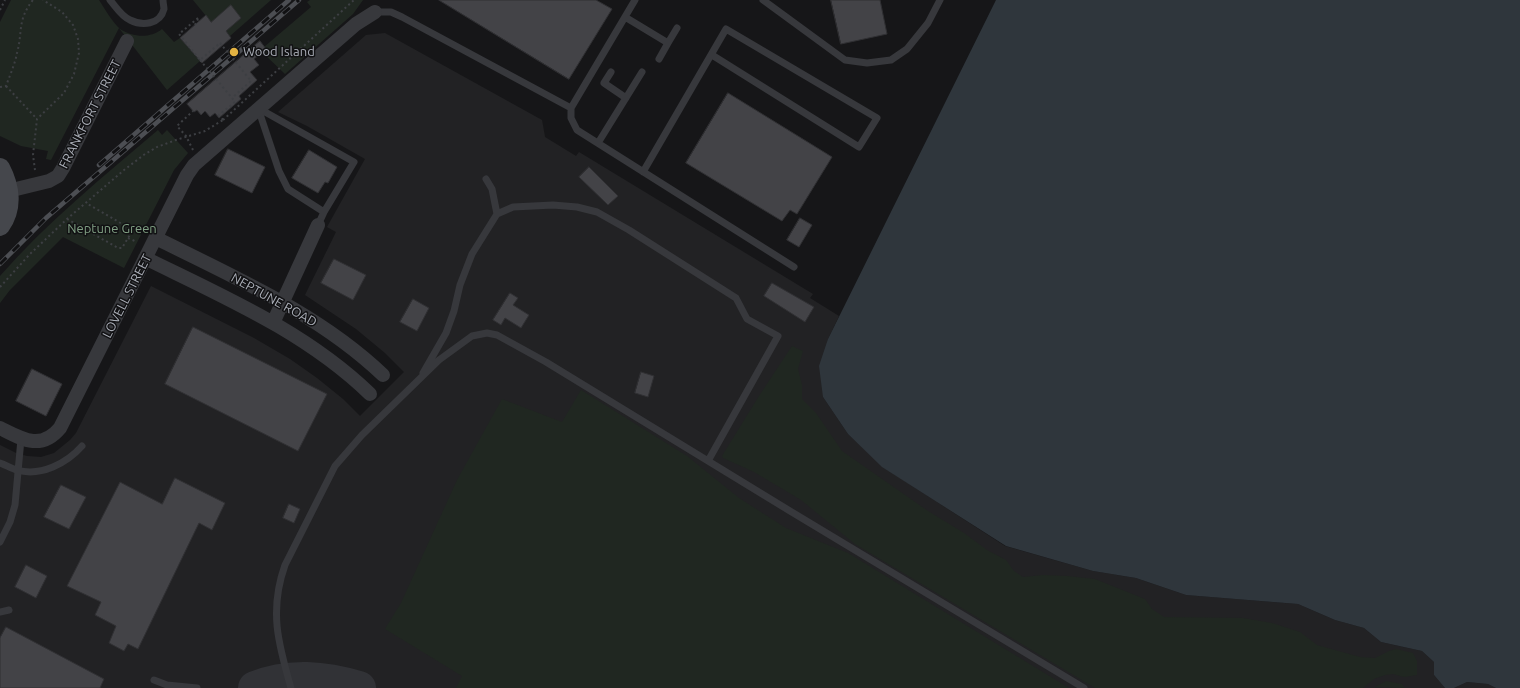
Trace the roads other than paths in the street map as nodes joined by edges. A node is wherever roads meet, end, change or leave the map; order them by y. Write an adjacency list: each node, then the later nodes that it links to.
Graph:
1 (110, 0): 2 (lane)
2 (163, 0)
3 (635, 0): 7 (lane)
4 (763, 0): 5 (lane)
5 (940, 0)
6 (375, 12): 16 (street, LOVELL STREET); 17 (lane)
7 (625, 17): 10 (lane); 17 (lane)
8 (677, 28): 10 (lane)
9 (127, 41): 22 (street, FRANKFORT STREET)
10 (668, 43): 12 (lane)
11 (712, 54): 11 (lane); 20 (lane)
12 (659, 59)
13 (611, 72): 15 (lane)
14 (642, 72): 15 (lane)
15 (626, 98): 18 (lane)
16 (258, 108): 23 (lane); 23 (lane); 27 (street, LOVELL STREET)
17 (571, 108): 18 (lane)
18 (598, 143): 20 (lane)
19 (0, 168): 22 (main road)
20 (643, 172): 29 (lane)
21 (486, 179): 24 (lane)
22 (4, 192): 25 (main road)
23 (324, 212): 26 (lane)
24 (497, 214): 32 (lane); 36 (lane)
25 (0, 226)
26 (318, 226): 30 (street)
27 (156, 238): 28 (street, LOVELL STREET); 30 (street, NEPTUNE ROAD)
28 (146, 258): 31 (street, NEPTUNE ROAD); 34 (street, LOVELL STREET)
29 (794, 267)
30 (283, 303): 31 (street); 31 (street, NEPTUNE ROAD)
31 (273, 323)
32 (418, 382): 36 (lane); 44 (lane)
33 (0, 428): 34 (street, LOVELL STREET)
34 (21, 439): 38 (lane)
35 (82, 446): 38 (lane)
36 (708, 461): 45 (lane)
37 (0, 463): 38 (lane)
38 (18, 471): 39 (lane)
39 (0, 542)
40 (9, 610): 41 (lane)
41 (0, 612)
42 (154, 680): 43 (lane)
43 (197, 688)
44 (291, 688)
45 (1084, 688)

